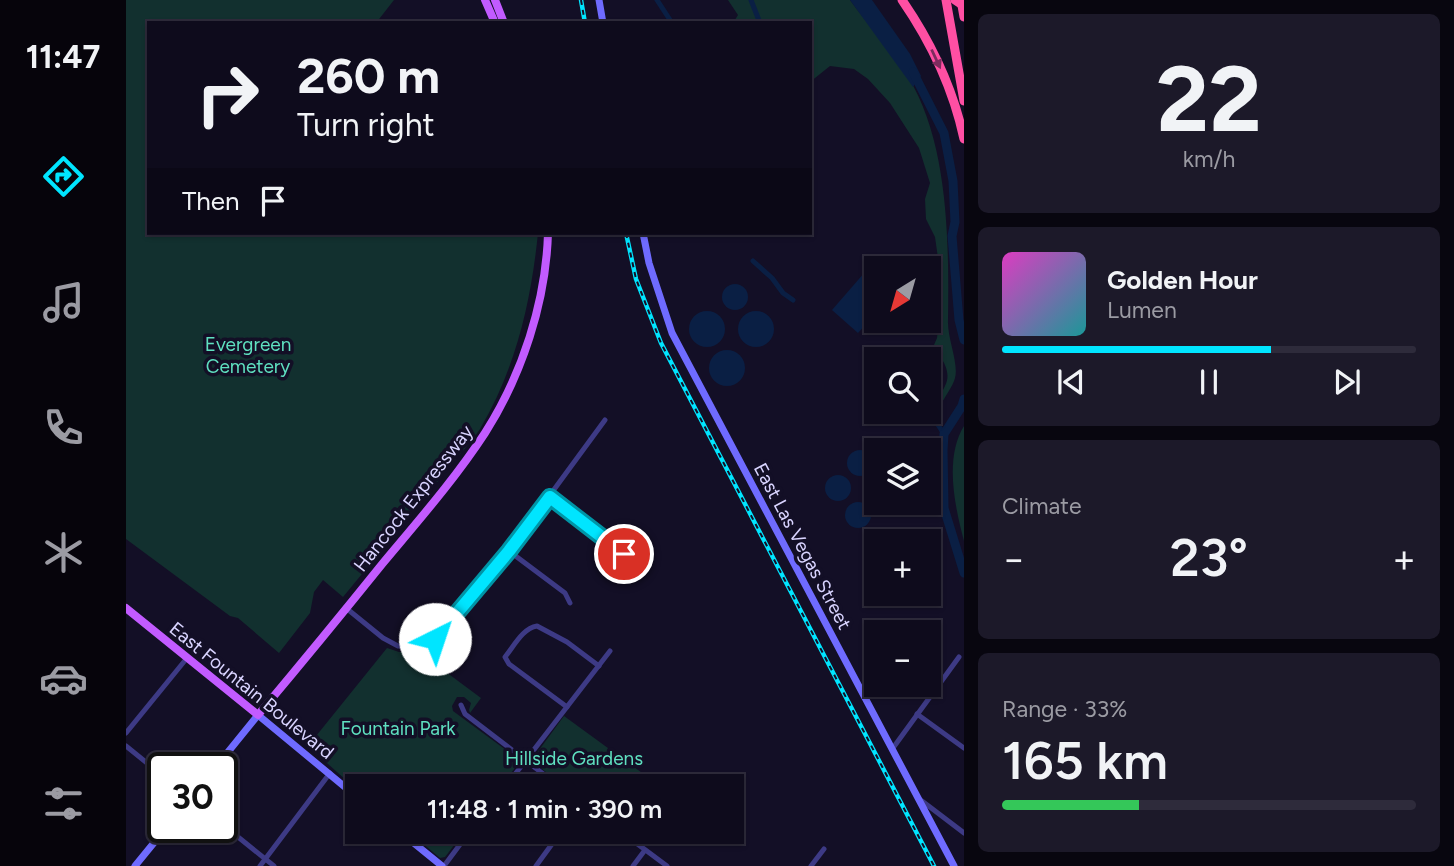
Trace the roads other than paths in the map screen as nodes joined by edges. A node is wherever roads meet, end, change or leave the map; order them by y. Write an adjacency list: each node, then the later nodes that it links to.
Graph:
1 (485, 0): 10 (main road)
2 (495, 0): 11 (main road)
3 (599, 0): 12 (street)
4 (902, 0): 14 (highway, one-way to 14)
5 (946, 0): 13 (highway)
6 (955, 0): 8 (highway, bridge)
7 (961, 0): 9 (highway)
8 (964, 6)
9 (964, 17)
10 (494, 21)
11 (503, 21)
12 (603, 21)
13 (964, 101)
14 (964, 139)
15 (548, 235): 23 (main road, Hancock Expressway)
16 (643, 235): 34 (street, East Las Vegas Street)
17 (605, 420): 18 (street)
18 (550, 497): 19 (street); 20 (street)
19 (509, 551): 21 (street); 23 (street)
20 (630, 559)
21 (570, 603)
22 (126, 608): 26 (main road, East Fountain Boulevard)
23 (346, 608): 31 (main road, Hancock Expressway)
24 (610, 651): 27 (street)
25 (959, 657): 30 (street)
26 (187, 658): 31 (main road, East Fountain Boulevard); 32 (street)
27 (599, 666): 29 (street); 29 (street)
28 (461, 705): 37 (street)
29 (567, 707): 37 (street)
30 (917, 714): 34 (street); 35 (street)
31 (258, 715): 36 (street); 39 (street, East Fountain Boulevard)
32 (126, 733)
33 (126, 746): 38 (street)
34 (893, 748): 43 (street, East Las Vegas Street)
35 (964, 748)
36 (228, 752)
37 (526, 760): 40 (street); 41 (street)
38 (147, 763)
39 (330, 774): 42 (street, East Fountain Boulevard); 53 (street)
40 (515, 774)
41 (544, 774)
42 (345, 787)
43 (922, 802): 44 (street); 62 (street, East Las Vegas Street)
44 (964, 833)
45 (238, 837): 53 (street)
46 (154, 843): 54 (street)
47 (415, 844): 57 (street)
48 (460, 844): 57 (street)
49 (552, 844): 58 (street)
50 (637, 844): 52 (street)
51 (824, 849): 61 (street)
52 (645, 850): 59 (street); 60 (street)
53 (265, 859): 55 (street); 56 (street)
54 (135, 866)
55 (260, 866)
56 (274, 866)
57 (442, 866)
58 (536, 866)
59 (633, 866)
60 (667, 866)
61 (811, 866)
62 (954, 866)

